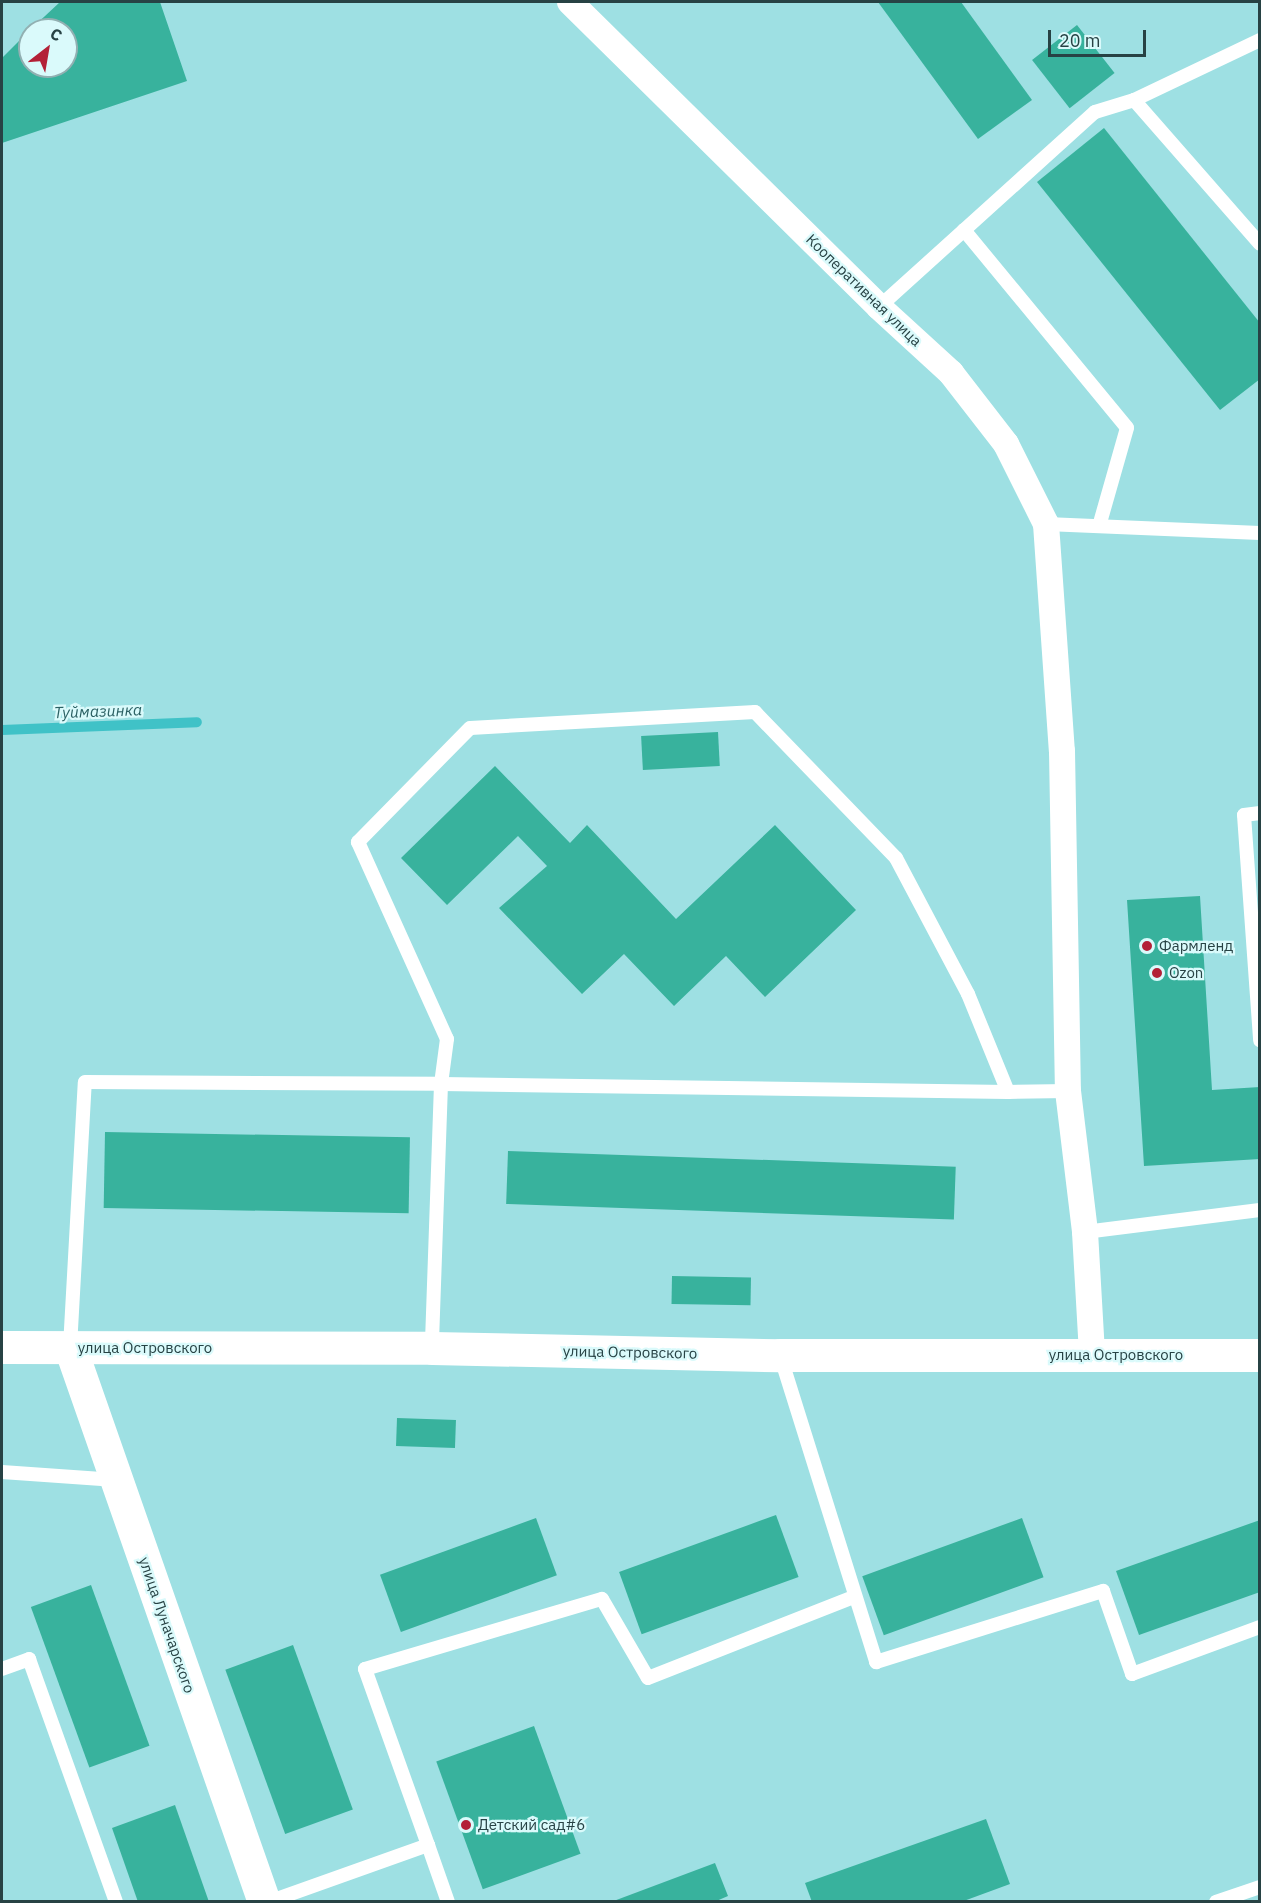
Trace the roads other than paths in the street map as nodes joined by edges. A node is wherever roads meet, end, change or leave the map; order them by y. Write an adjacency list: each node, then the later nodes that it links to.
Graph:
1 (573, 2): 6 (street, Кооперативная улица)
2 (1260, 40): 3 (lane)
3 (1134, 100): 4 (lane); 5 (lane)
4 (964, 230): 6 (lane); 8 (lane)
5 (1260, 244)
6 (879, 307): 7 (street, Кооперативная улица)
7 (1046, 524): 8 (lane); 13 (street, Кооперативная улица)
8 (1099, 526): 9 (lane)
9 (1260, 532)
10 (1260, 813): 11 (lane)
11 (1260, 1040)
12 (441, 1084): 14 (lane); 14 (lane); 18 (lane); 19 (lane)
13 (1068, 1091): 14 (lane); 16 (street, Кооперативная улица)
14 (1008, 1092)
15 (1260, 1210): 16 (lane)
16 (1085, 1232): 21 (street, Кооперативная улица)
17 (2, 1347): 18 (main road, улица Островского)
18 (70, 1347): 19 (main road, улица Островского); 24 (main road, улица Луначарского)
19 (432, 1348): 20 (main road, улица Островского)
20 (780, 1355): 21 (main road, улица Островского); 25 (lane)
21 (1092, 1355): 22 (main road, улица Островского)
22 (1260, 1355)
23 (2, 1472): 24 (lane)
24 (116, 1480): 31 (main road, улица Луначарского)
25 (854, 1597): 26 (lane); 28 (lane)
26 (1260, 1627)
27 (2, 1669): 30 (lane)
28 (428, 1845): 31 (lane); 32 (lane)
29 (1260, 1887): 33 (lane)
30 (116, 1902)
31 (266, 1902)
32 (448, 1902)
33 (1216, 1902)

